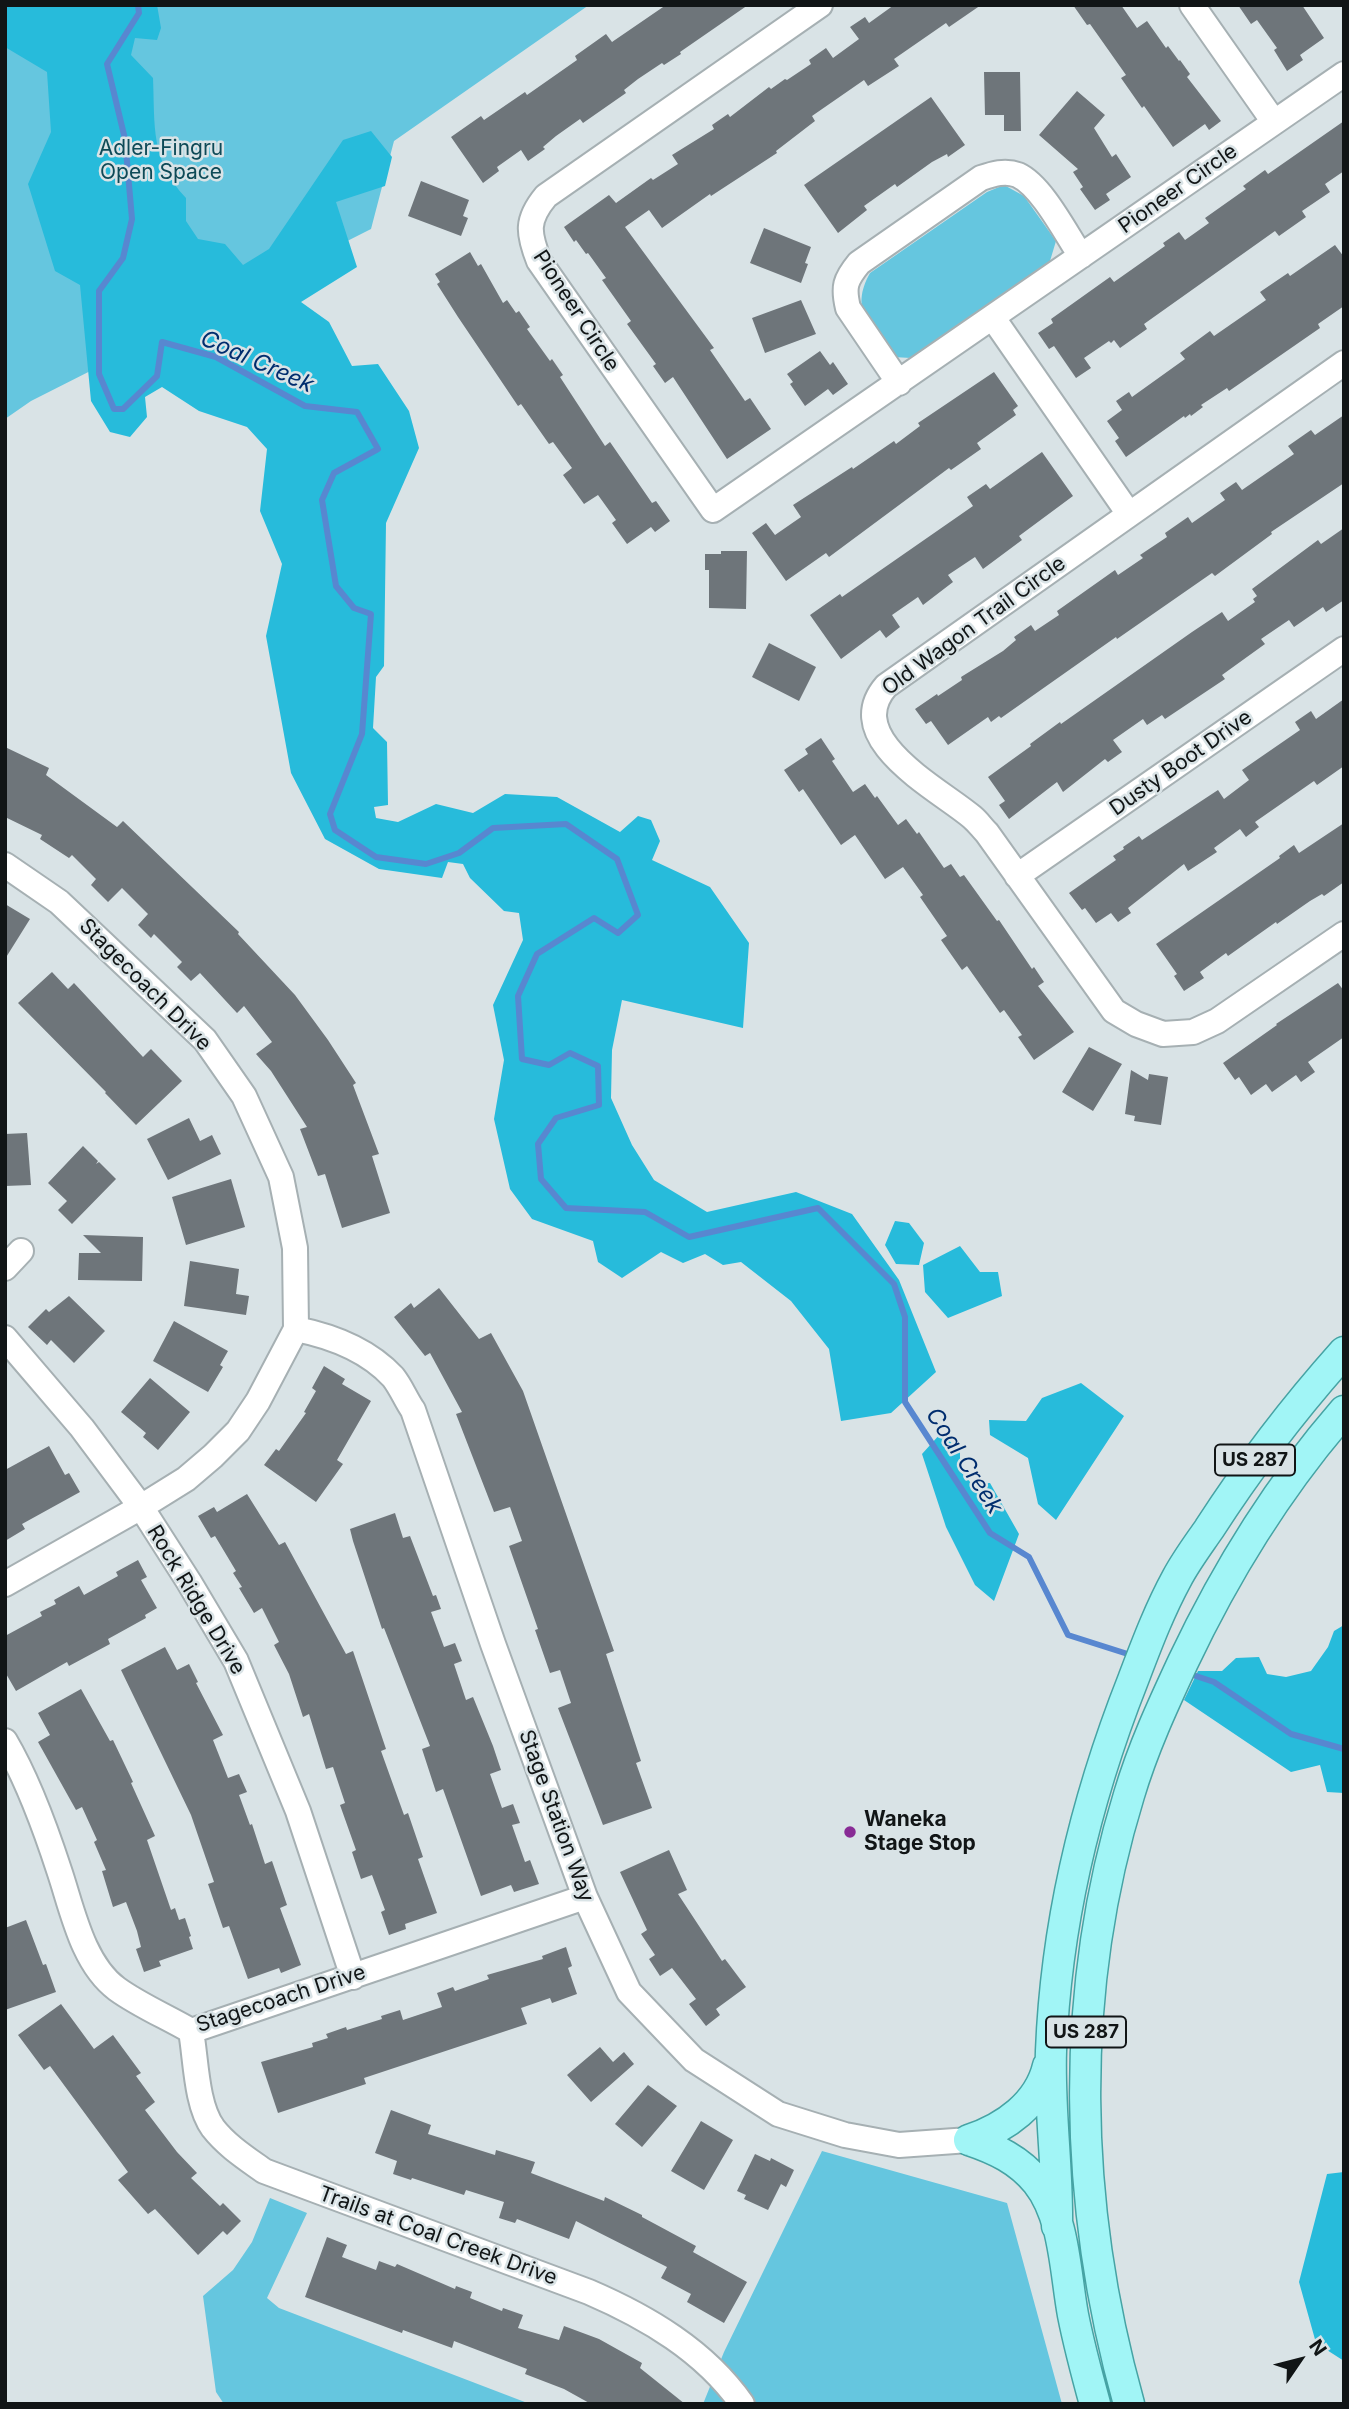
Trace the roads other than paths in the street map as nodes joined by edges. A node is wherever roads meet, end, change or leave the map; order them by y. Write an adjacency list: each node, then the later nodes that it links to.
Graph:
1 (820, 5): 8 (street, Pioneer Circle)
2 (1192, 5): 4 (street)
3 (1344, 74): 4 (street, Pioneer Circle)
4 (1274, 122): 5 (street, Pioneer Circle)
5 (1081, 256): 6 (street, Pioneer Circle); 8 (street)
6 (993, 318): 8 (street, Pioneer Circle); 9 (street)
7 (1344, 363): 9 (street, Old Wagon Trail Circle)
8 (899, 383)
9 (1129, 514): 12 (street, Old Wagon Trail Circle)
10 (1344, 649): 12 (street, Dusty Boot Drive)
11 (5, 864): 14 (street, Stagecoach Drive)
12 (1017, 876): 13 (street, Old Wagon Trail Circle)
13 (1344, 934)
14 (296, 1329): 18 (street); 21 (street, Stage Station Way)
15 (5, 1338): 18 (street, Rock Ridge Drive)
16 (1344, 1352): 24 (main road, US 287)
17 (1344, 1411): 29 (main road, US 287)
18 (141, 1507): 19 (street); 22 (street, Rock Ridge Drive)
19 (5, 1584)
20 (6, 1745): 23 (street, Stagecoach Drive)
21 (585, 1897): 22 (street, Stagecoach Drive); 25 (street, Stage Station Way)
22 (353, 1977): 23 (street, Stagecoach Drive)
23 (191, 2031): 27 (street, Trails at Coal Creek Drive)
24 (1051, 2052): 25 (main road); 26 (main road, US 287)
25 (969, 2140): 26 (main road)
26 (1057, 2226): 28 (main road, US 287)
27 (742, 2404)
28 (1095, 2404)
29 (1129, 2404)

